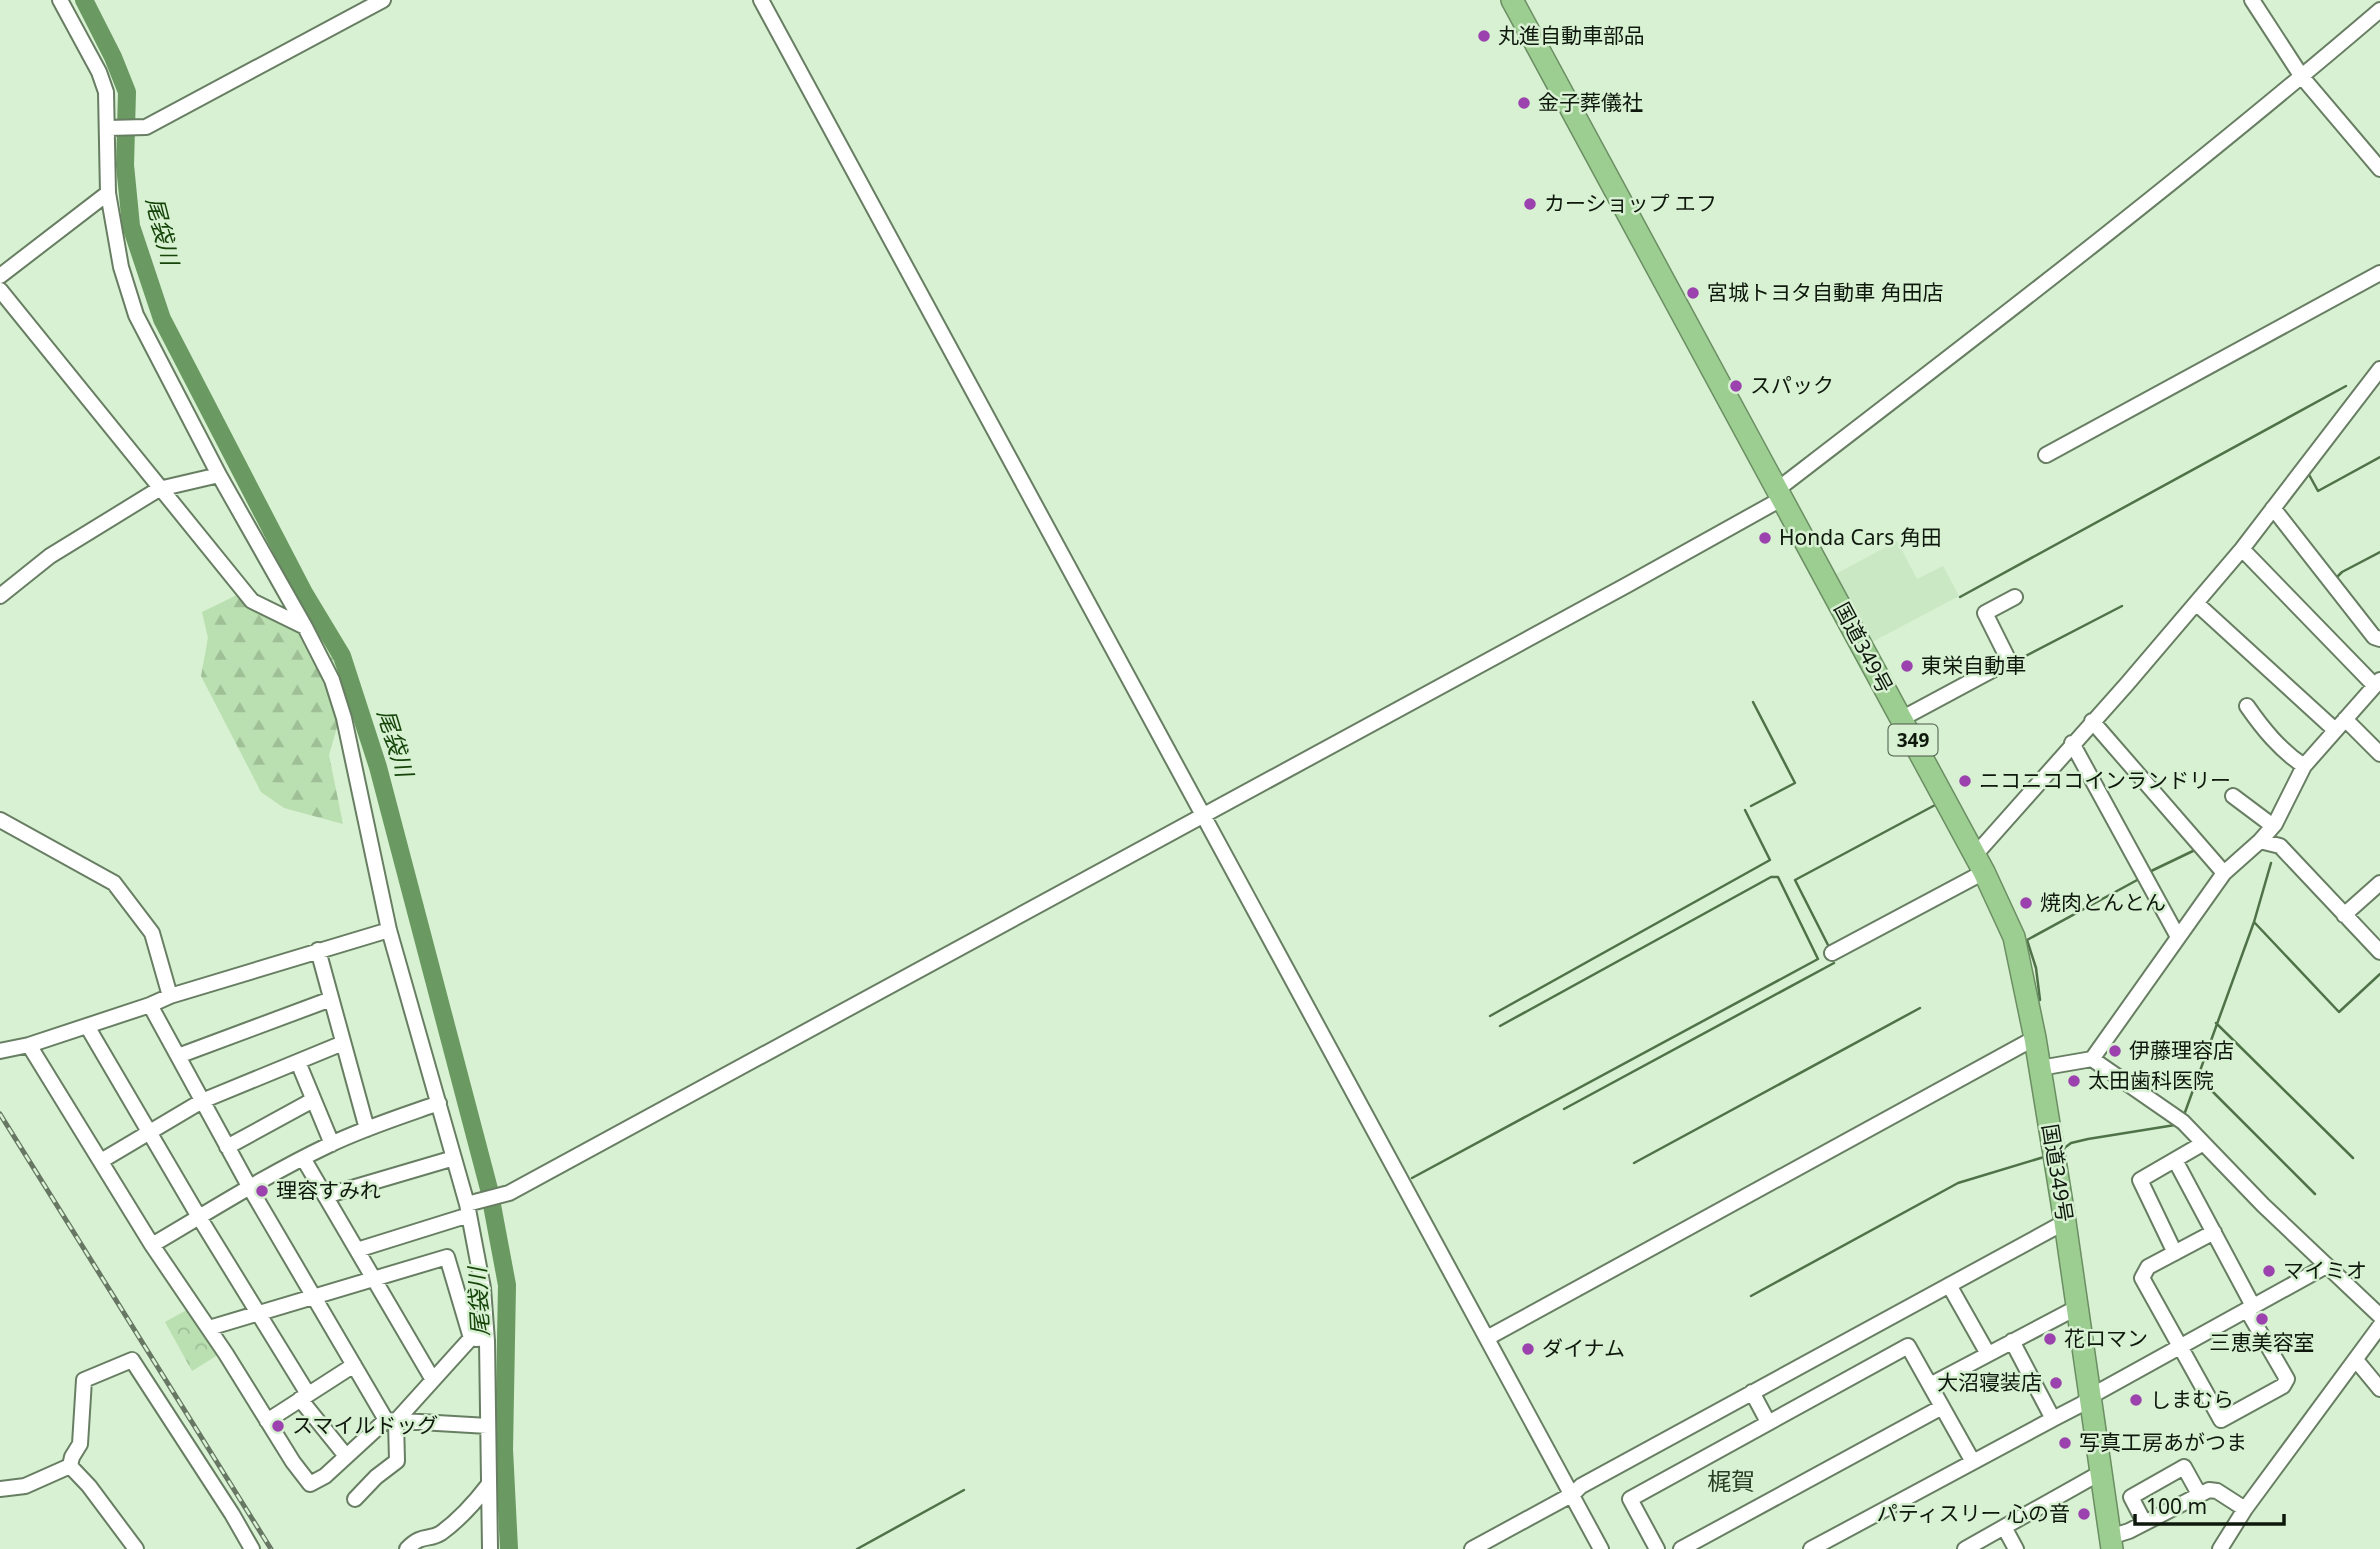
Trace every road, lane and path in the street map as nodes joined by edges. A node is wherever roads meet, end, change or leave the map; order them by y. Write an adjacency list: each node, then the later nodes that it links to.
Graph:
1 (60, 0): 8 (street)
2 (383, 0): 8 (street)
3 (761, 0): 35 (street)
4 (1512, 0): 18 (highway, 国道349号 / 349)
5 (2252, 0): 7 (street)
6 (2380, 10): 7 (street)
7 (2302, 77): 9 (street); 18 (street)
8 (111, 128): 10 (street)
9 (2380, 169)
10 (108, 193): 12 (street); 16 (street)
11 (2380, 273): 15 (street)
12 (0, 276)
13 (0, 290): 17 (street)
14 (2380, 369): 19 (street)
15 (2046, 455)
16 (219, 475): 17 (street); 24 (street)
17 (159, 489): 21 (street); 24 (street)
18 (1781, 494): 28 (highway, 国道349号 / 349); 35 (street)
19 (2273, 508): 20 (street); 25 (street)
20 (2242, 549): 23 (street); 26 (street)
21 (0, 596)
22 (2015, 597): 28 (street)
23 (2196, 603): 29 (street); 30 (street)
24 (305, 627): 43 (street)
25 (2378, 640)
26 (2377, 683): 30 (street)
27 (2247, 706): 33 (street)
28 (1901, 719): 39 (highway, 国道349号 / 349)
29 (2092, 721): 31 (street); 40 (street)
30 (2340, 724): 32 (street); 33 (street)
31 (2072, 743): 39 (street); 44 (street)
32 (2380, 754)
33 (2304, 766): 37 (street)
34 (2233, 796): 37 (street)
35 (1203, 816): 74 (street); 92 (street)
36 (0, 820): 48 (street)
37 (2273, 826): 38 (street)
38 (2260, 841): 40 (street); 42 (street)
39 (1980, 864): 47 (street); 52 (highway, 国道349号 / 349)
40 (2224, 873): 44 (street)
41 (2380, 883): 42 (street)
42 (2344, 915): 46 (street)
43 (390, 930): 45 (street); 62 (street)
44 (2178, 937): 57 (street)
45 (318, 950): 48 (street); 49 (street)
46 (2380, 952)
47 (1832, 953)
48 (170, 996): 50 (street)
49 (331, 999): 53 (street); 56 (street)
50 (150, 1005): 51 (street); 56 (street)
51 (87, 1026): 54 (street); 64 (street)
52 (2035, 1038): 59 (highway, 国道349号 / 349); 92 (street)
53 (343, 1043): 58 (street); 63 (street)
54 (29, 1045): 55 (street); 71 (street)
55 (0, 1051)
56 (178, 1056): 61 (street)
57 (2092, 1059): 59 (street); 66 (street)
58 (298, 1062): 60 (street); 61 (street)
59 (2040, 1068): 76 (highway, 国道349号 / 349)
60 (313, 1100): 65 (street); 67 (street)
61 (202, 1101): 64 (street); 67 (street)
62 (439, 1103): 63 (street); 69 (street)
63 (367, 1129): 65 (street)
64 (149, 1132): 71 (street); 75 (street)
65 (332, 1144): 68 (street)
66 (2202, 1144): 70 (street); 81 (street)
67 (228, 1147): 72 (street)
68 (303, 1158): 72 (street); 73 (street)
69 (454, 1158): 73 (street); 74 (street)
70 (2175, 1160): 77 (street); 80 (street)
71 (101, 1161): 78 (street)
72 (250, 1188): 75 (street); 84 (street)
73 (325, 1196): 79 (street)
74 (471, 1207): 79 (street); 93 (street)
75 (199, 1217): 78 (street); 87 (street)
76 (2065, 1222): 83 (street); 85 (highway, 国道349号 / 349)
77 (2214, 1232): 80 (street); 86 (street)
78 (152, 1245): 90 (street)
79 (357, 1250): 82 (street)
80 (2175, 1253): 95 (street)
81 (2326, 1266): 86 (street); 88 (street)
82 (374, 1279): 84 (street); 91 (street); 99 (street)
83 (1949, 1285): 96 (street); 102 (street)
84 (314, 1297): 87 (street); 98 (street)
85 (2076, 1308): 94 (street); 104 (highway, 国道349号 / 349)
86 (2250, 1308): 95 (street); 95 (street)
87 (258, 1313): 90 (street); 103 (street)
88 (2380, 1316)
89 (2380, 1326): 97 (street)
90 (209, 1328): 107 (street)
91 (471, 1338): 93 (street); 99 (street)
92 (1487, 1338): 117 (street)
93 (487, 1340): 110 (street)
94 (2012, 1341): 96 (street); 106 (street)
95 (2180, 1347): 104 (street)
96 (1988, 1354): 100 (street)
97 (2356, 1360): 101 (street); 120 (street)
98 (354, 1365): 103 (street); 108 (street)
99 (433, 1380): 108 (street)
100 (1930, 1385): 105 (street); 109 (street)
101 (2380, 1389)
102 (1752, 1392): 109 (street); 117 (street)
103 (304, 1396): 107 (street); 111 (street)
104 (2091, 1396): 106 (street); 114 (highway, 国道349号 / 349)
105 (1942, 1407): 112 (street); 132 (street)
106 (2053, 1419): 112 (street)
107 (267, 1420): 111 (street)
108 (391, 1420): 110 (street); 111 (street); 119 (street)
109 (1768, 1422): 131 (street)
110 (488, 1426): 115 (street)
111 (346, 1456)
112 (1973, 1462): 124 (street)
113 (70, 1466): 116 (street); 125 (street); 126 (street)
114 (2101, 1473): 122 (street); 123 (highway, 国道349号 / 349)
115 (489, 1484): 127 (street); 128 (street)
116 (0, 1489)
117 (1573, 1494): 129 (street); 130 (street)
118 (2199, 1494): 120 (street); 121 (street); 121 (street)
119 (355, 1499)
120 (2245, 1509): 136 (street)
121 (2144, 1522): 123 (street)
122 (2004, 1527): 134 (street); 135 (street)
123 (2111, 1543)
124 (1833, 1544): 133 (street)
125 (127, 1546)
126 (252, 1549)
127 (407, 1549)
128 (490, 1549)
129 (1472, 1549)
130 (1601, 1549)
131 (1657, 1549)
132 (1681, 1549)
133 (1811, 1549)
134 (1965, 1549)
135 (2016, 1549)
136 (2220, 1549)

